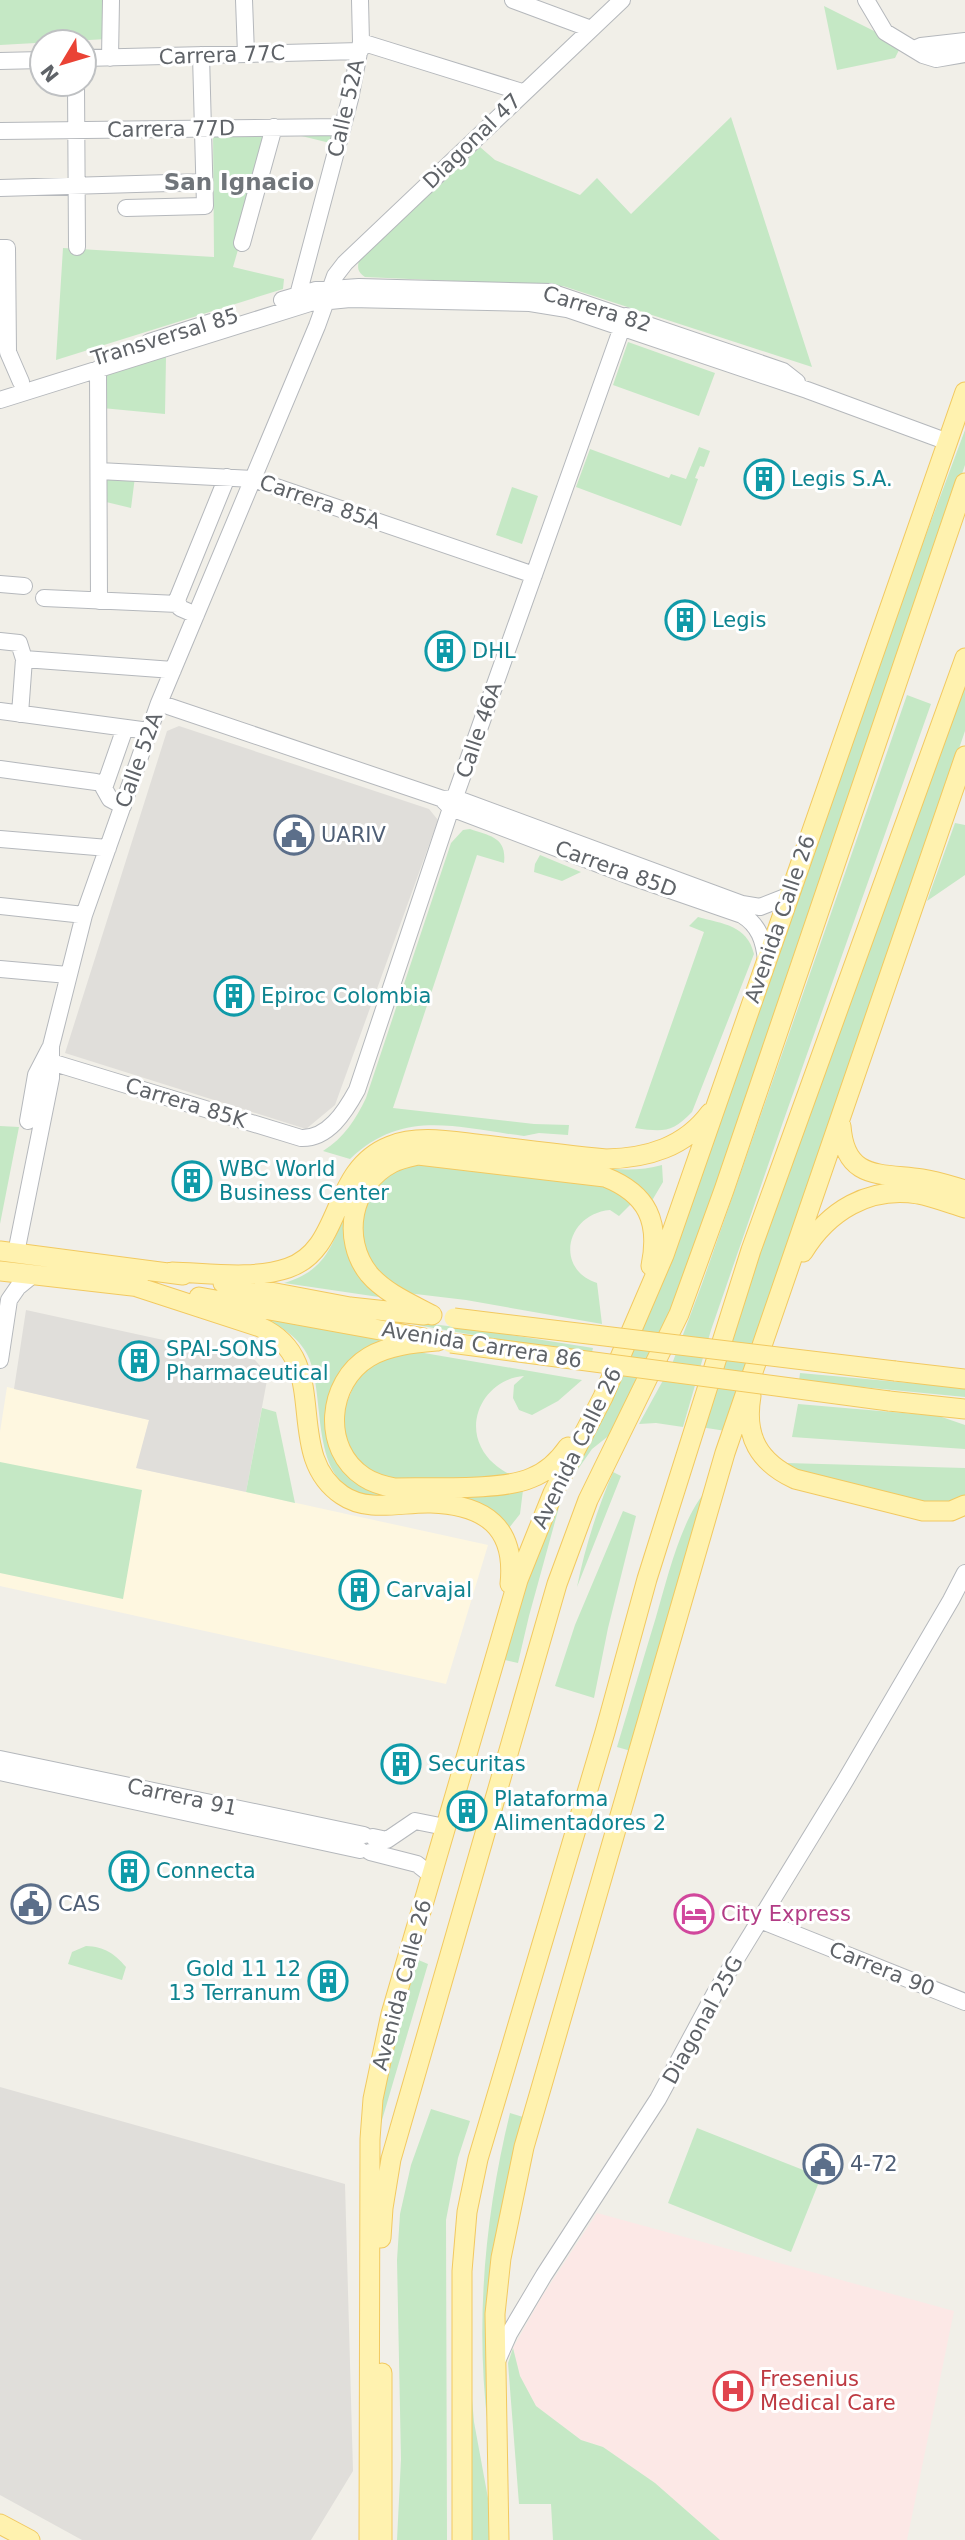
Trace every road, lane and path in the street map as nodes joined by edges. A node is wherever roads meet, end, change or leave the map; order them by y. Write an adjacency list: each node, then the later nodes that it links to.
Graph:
1 (111, 0): 15 (street)
2 (244, 0): 11 (street)
3 (360, 0): 9 (street, Calle 52A)
4 (513, 0): 7 (street)
5 (622, 0): 7 (street, Diagonal 47)
6 (866, 0): 10 (street)
7 (591, 29): 18 (street, Diagonal 47)
8 (965, 41): 10 (street)
9 (360, 47): 11 (street, Carrera 77C); 18 (street, Carrera 77C); 21 (street, Calle 52A)
10 (914, 50): 12 (street)
11 (246, 54): 13 (street, Carrera 77C)
12 (965, 54)
13 (201, 55): 15 (street, Carrera 77C); 22 (street)
14 (98, 58): 15 (street, Carrera 77C)
15 (110, 58)
16 (28, 60): 17 (street)
17 (0, 61)
18 (522, 92): 32 (street, Diagonal 47)
19 (76, 98): 23 (street)
20 (274, 127): 21 (street, Carrera 77D); 22 (street, Carrera 77D); 29 (street)
21 (343, 127): 33 (street, Calle 52A)
22 (203, 129): 23 (street, Carrera 77D); 25 (street)
23 (76, 130): 24 (street, Carrera 77D); 26 (street)
24 (0, 131)
25 (204, 182): 26 (street); 28 (street)
26 (76, 186): 27 (street); 30 (street)
27 (0, 188)
28 (126, 208)
29 (243, 243)
30 (77, 247)
31 (3, 248): 36 (street)
32 (328, 294): 33 (street, Transversal 85); 34 (street, Carrera 82); 35 (street, Transversal 85); 44 (street, Calle 52A)
33 (298, 295): 37 (street, Transversal 85)
34 (623, 322): 41 (street, Carrera 82); 46 (street, Calle 46A)
35 (98, 369): 37 (street, Transversal 85); 42 (street)
36 (21, 382): 37 (street, Transversal 85); 38 (street, Transversal 85)
37 (38, 382): 40 (street, Transversal 85)
38 (0, 388)
39 (965, 392): 41 (main road, Avenida Calle 26)
40 (0, 400)
41 (947, 442): 70 (main road, Avenida Calle 26)
42 (99, 471): 43 (street, Carrera 85A); 50 (street)
43 (227, 477): 44 (street, Carrera 85A); 51 (street)
44 (253, 479): 46 (street, Carrera 85A); 52 (street, Calle 52A)
45 (965, 483): 119 (main road, Avenida Calle 26)
46 (534, 575): 66 (street, Calle 46A)
47 (0, 583): 48 (street)
48 (24, 586)
49 (44, 598): 50 (street)
50 (99, 601): 51 (street)
51 (177, 604): 52 (street)
52 (196, 615): 56 (street, Calle 52A)
53 (0, 641): 55 (street)
54 (965, 658): 120 (main road)
55 (24, 659): 56 (street); 59 (street)
56 (173, 670): 57 (street, Calle 52A)
57 (159, 703): 61 (street, Calle 52A); 66 (street, Carrera 85D)
58 (0, 711): 59 (street)
59 (20, 714): 60 (street)
60 (125, 728): 61 (street); 65 (street)
61 (149, 731): 67 (street, Calle 52A)
62 (965, 756): 64 (main road)
63 (0, 769): 65 (street)
64 (961, 780): 79 (main road)
65 (104, 788): 67 (street)
66 (450, 802): 70 (street, Carrera 85D); 73 (street, Carrera 85D); 80 (street, Calle 46A)
67 (122, 806): 69 (street, Calle 52A)
68 (0, 839): 69 (street)
69 (108, 848): 72 (street, Calle 52A)
70 (788, 896): 73 (main road, Avenida Calle 26)
71 (0, 906): 72 (street)
72 (84, 915): 75 (street, Calle 52A)
73 (766, 960): 77 (main road, Avenida Calle 26)
74 (0, 969): 75 (street)
75 (68, 975): 76 (street, Calle 52A)
76 (51, 1054): 78 (street); 80 (street, Carrera 85K); 83 (street, Calle 52A)
77 (718, 1104): 85 (main road); 89 (main road, Avenida Calle 26)
78 (28, 1121)
79 (840, 1121): 81 (main road); 87 (main road)
80 (320, 1133)
81 (965, 1190)
82 (965, 1208): 87 (main road)
83 (8, 1252): 85 (main road, Avenida Carrera 86)
84 (0, 1271): 86 (main road, Avenida Carrera 86)
85 (172, 1272): 90 (main road, Avenida Carrera 86)
86 (34, 1274): 88 (main road, Avenida Carrera 86); 92 (street)
87 (785, 1283): 93 (main road)
88 (131, 1285): 91 (main road, Avenida Carrera 86); 104 (main road)
89 (640, 1312): 90 (main road); 97 (main road, Avenida Calle 26)
90 (432, 1315): 95 (main road, Avenida Carrera 86, bridge)
91 (444, 1342): 97 (main road); 98 (main road, Avenida Carrera 86, bridge)
92 (0, 1360)
93 (755, 1368): 100 (main road); 113 (main road)
94 (965, 1372): 95 (main road)
95 (929, 1375): 96 (main road, Avenida Carrera 86)
96 (965, 1380)
97 (603, 1397): 104 (main road, Avenida Calle 26)
98 (955, 1408): 99 (street)
99 (965, 1419)
100 (965, 1505)
101 (965, 1573): 103 (street, Diagonal 25G)
102 (965, 1585): 103 (street, Diagonal 25G)
103 (951, 1600): 111 (street, Diagonal 25G)
104 (507, 1615): 107 (main road, Avenida Calle 26)
105 (0, 1759): 108 (street, Carrera 91)
106 (0, 1772): 108 (street, Carrera 91)
107 (443, 1833): 108 (street); 109 (street, Carrera 91); 110 (main road, Avenida Calle 26)
108 (373, 1845): 109 (street, Carrera 91)
109 (400, 1858): 110 (street, Carrera 91)
110 (431, 1875): 114 (main road, Avenida Calle 26)
111 (760, 1920): 112 (street, Carrera 90); 113 (street, Diagonal 25G)
112 (965, 2002)
113 (494, 2366): 121 (main road)
114 (369, 2517): 117 (main road); 118 (main road, Avenida Calle 26)
115 (0, 2524): 116 (main road)
116 (30, 2540)
117 (363, 2540)
118 (369, 2540)
119 (382, 2540)
120 (462, 2540)
121 (499, 2540)

